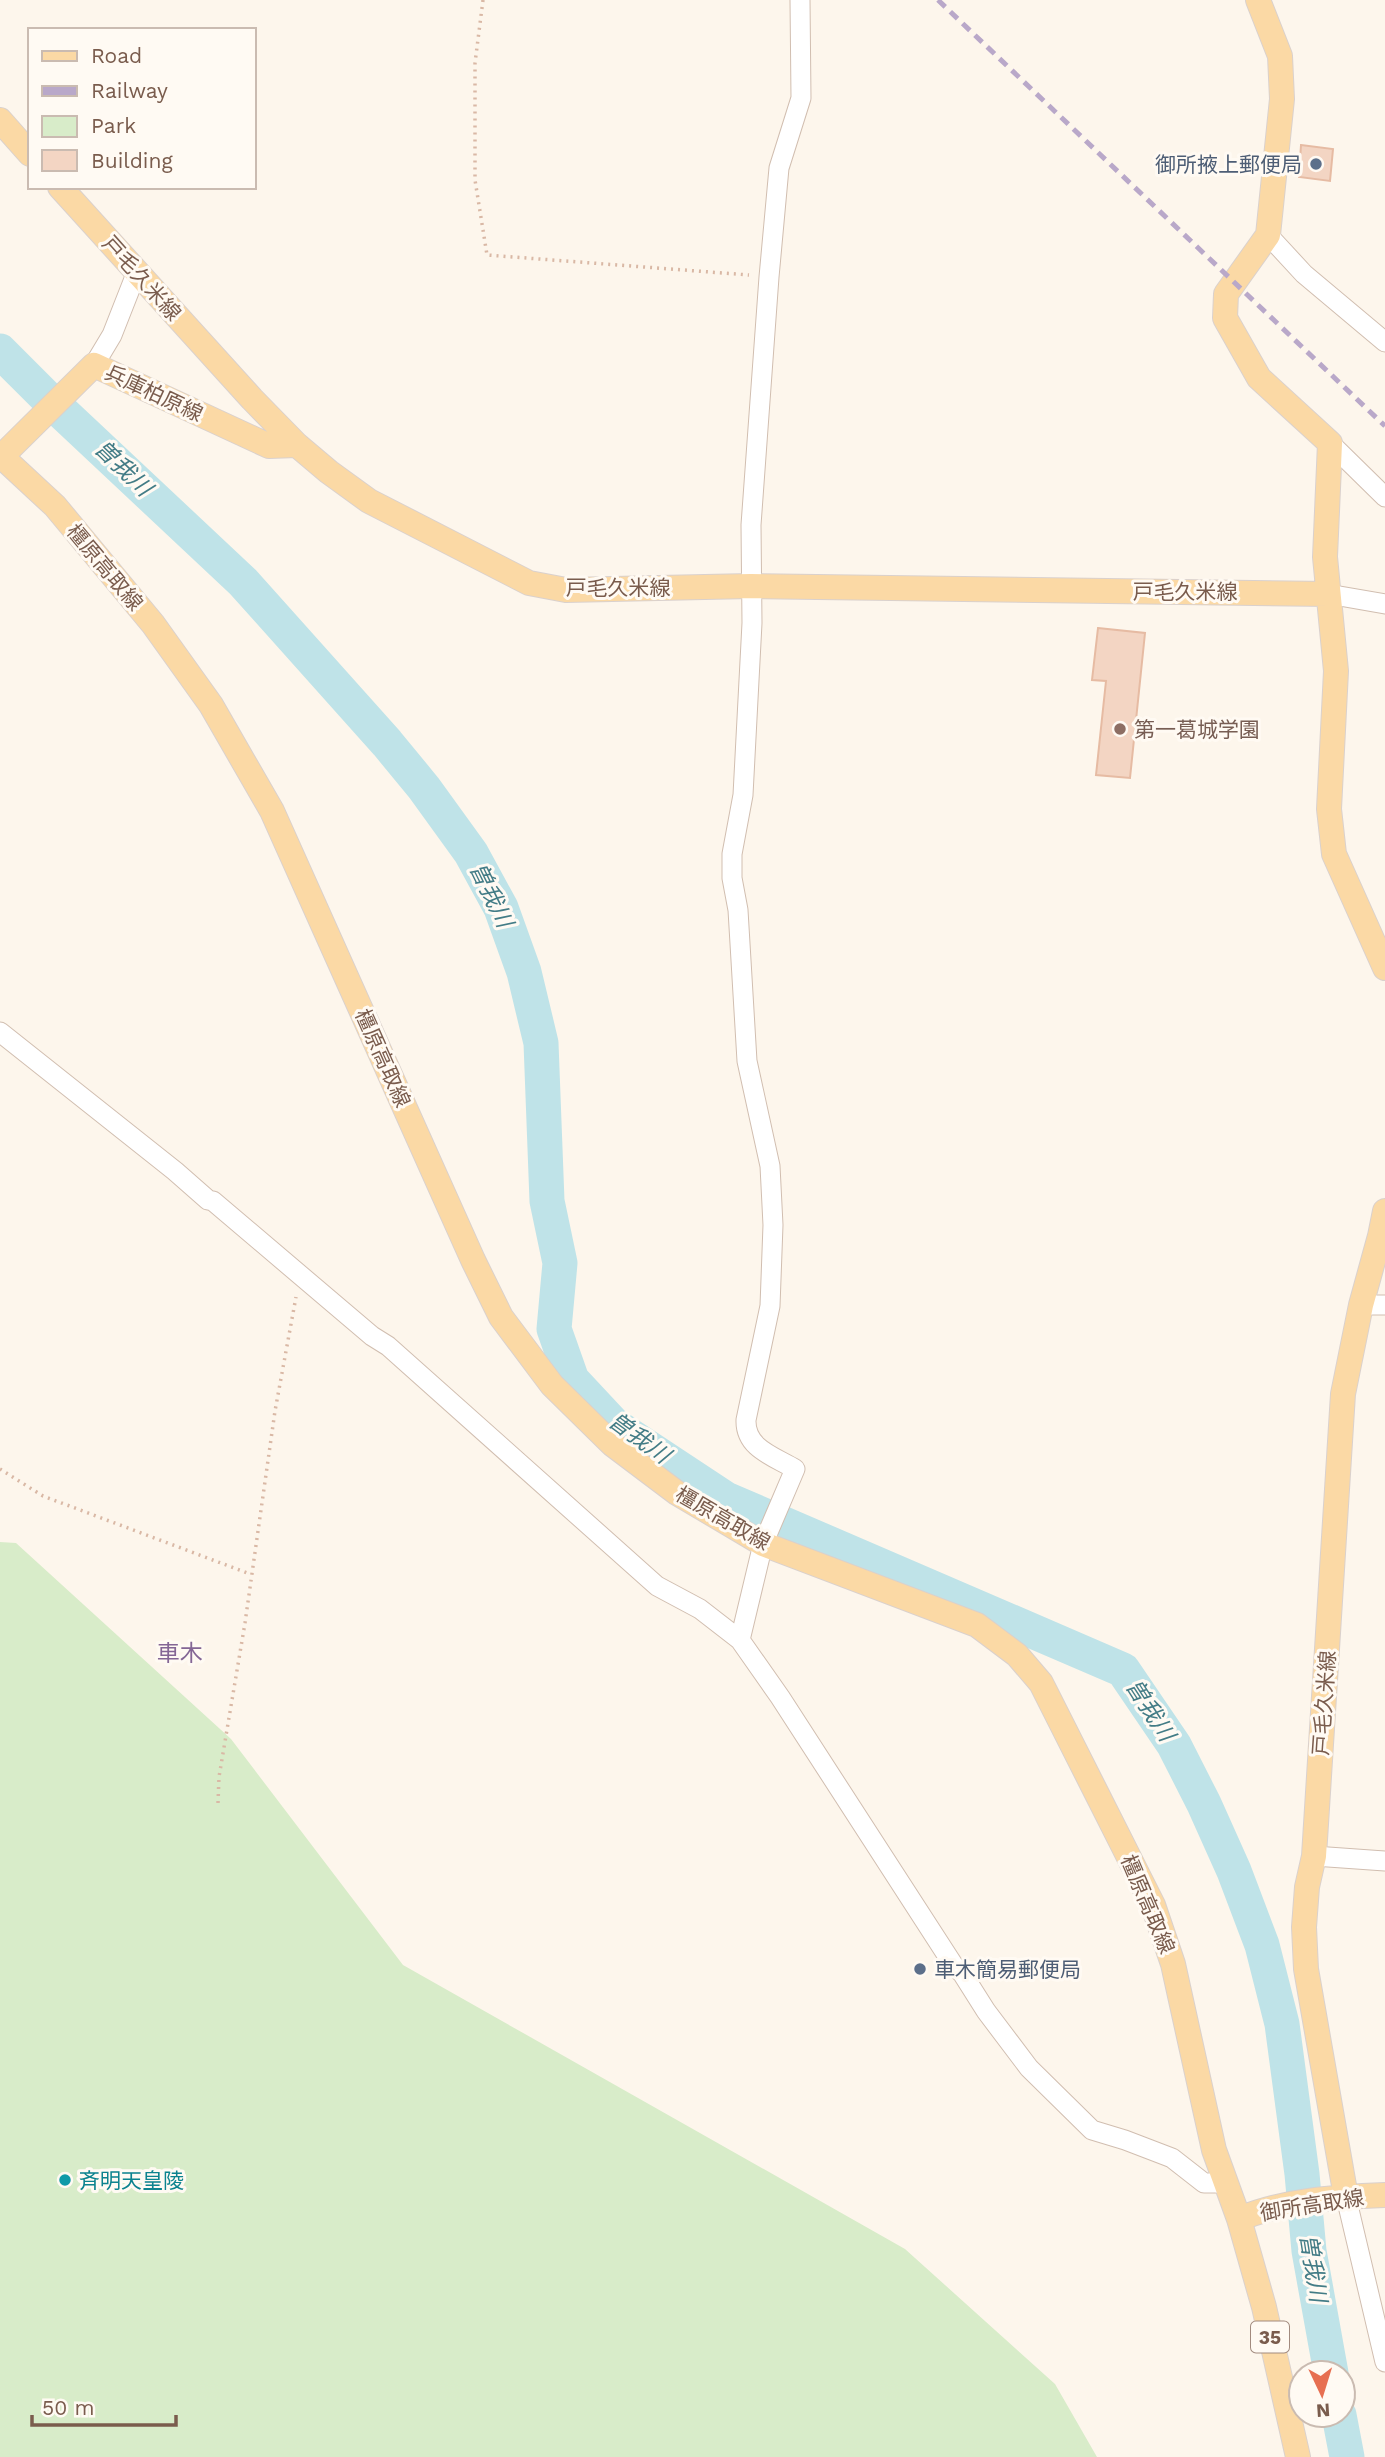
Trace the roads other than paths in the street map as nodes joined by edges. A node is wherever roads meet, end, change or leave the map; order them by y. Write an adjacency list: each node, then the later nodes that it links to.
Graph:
1 (800, 0): 14 (street)
2 (1258, 0): 6 (main road)
3 (0, 120): 4 (main road)
4 (28, 151)
5 (62, 189): 7 (main road, 戸毛久米線)
6 (1268, 235): 8 (street); 10 (main road)
7 (136, 274): 9 (street); 11 (main road, 戸毛久米線)
8 (1385, 342)
9 (90, 370): 11 (main road, 兵庫柏原線); 12 (main road, 兵庫柏原線)
10 (1330, 443): 13 (street); 15 (main road)
11 (297, 445): 14 (main road, 戸毛久米線)
12 (1, 456): 22 (main road, 橿原高取線 / 35)
13 (1385, 496)
14 (751, 586): 15 (main road, 戸毛久米線); 22 (street)
15 (1328, 594): 16 (street); 17 (main road)
16 (1385, 604)
17 (1377, 933): 18 (main road)
18 (1385, 968)
19 (0, 1032): 23 (street)
20 (1385, 1211): 21 (main road, 戸毛久米線)
21 (1373, 1305): 24 (main road, 戸毛久米線)
22 (763, 1544): 23 (street); 26 (main road, 橿原高取線 / 35)
23 (740, 1640): 26 (street)
24 (1314, 1856): 25 (street); 28 (main road, 戸毛久米線)
25 (1385, 1861)
26 (1226, 2183): 29 (main road, 橿原高取線 / 35)
27 (1385, 2194): 28 (main road, 御所高取線)
28 (1339, 2197): 29 (main road, 御所高取線); 30 (street)
29 (1248, 2215): 31 (main road, 橿原高取線 / 35)
30 (1385, 2362)
31 (1298, 2457)

